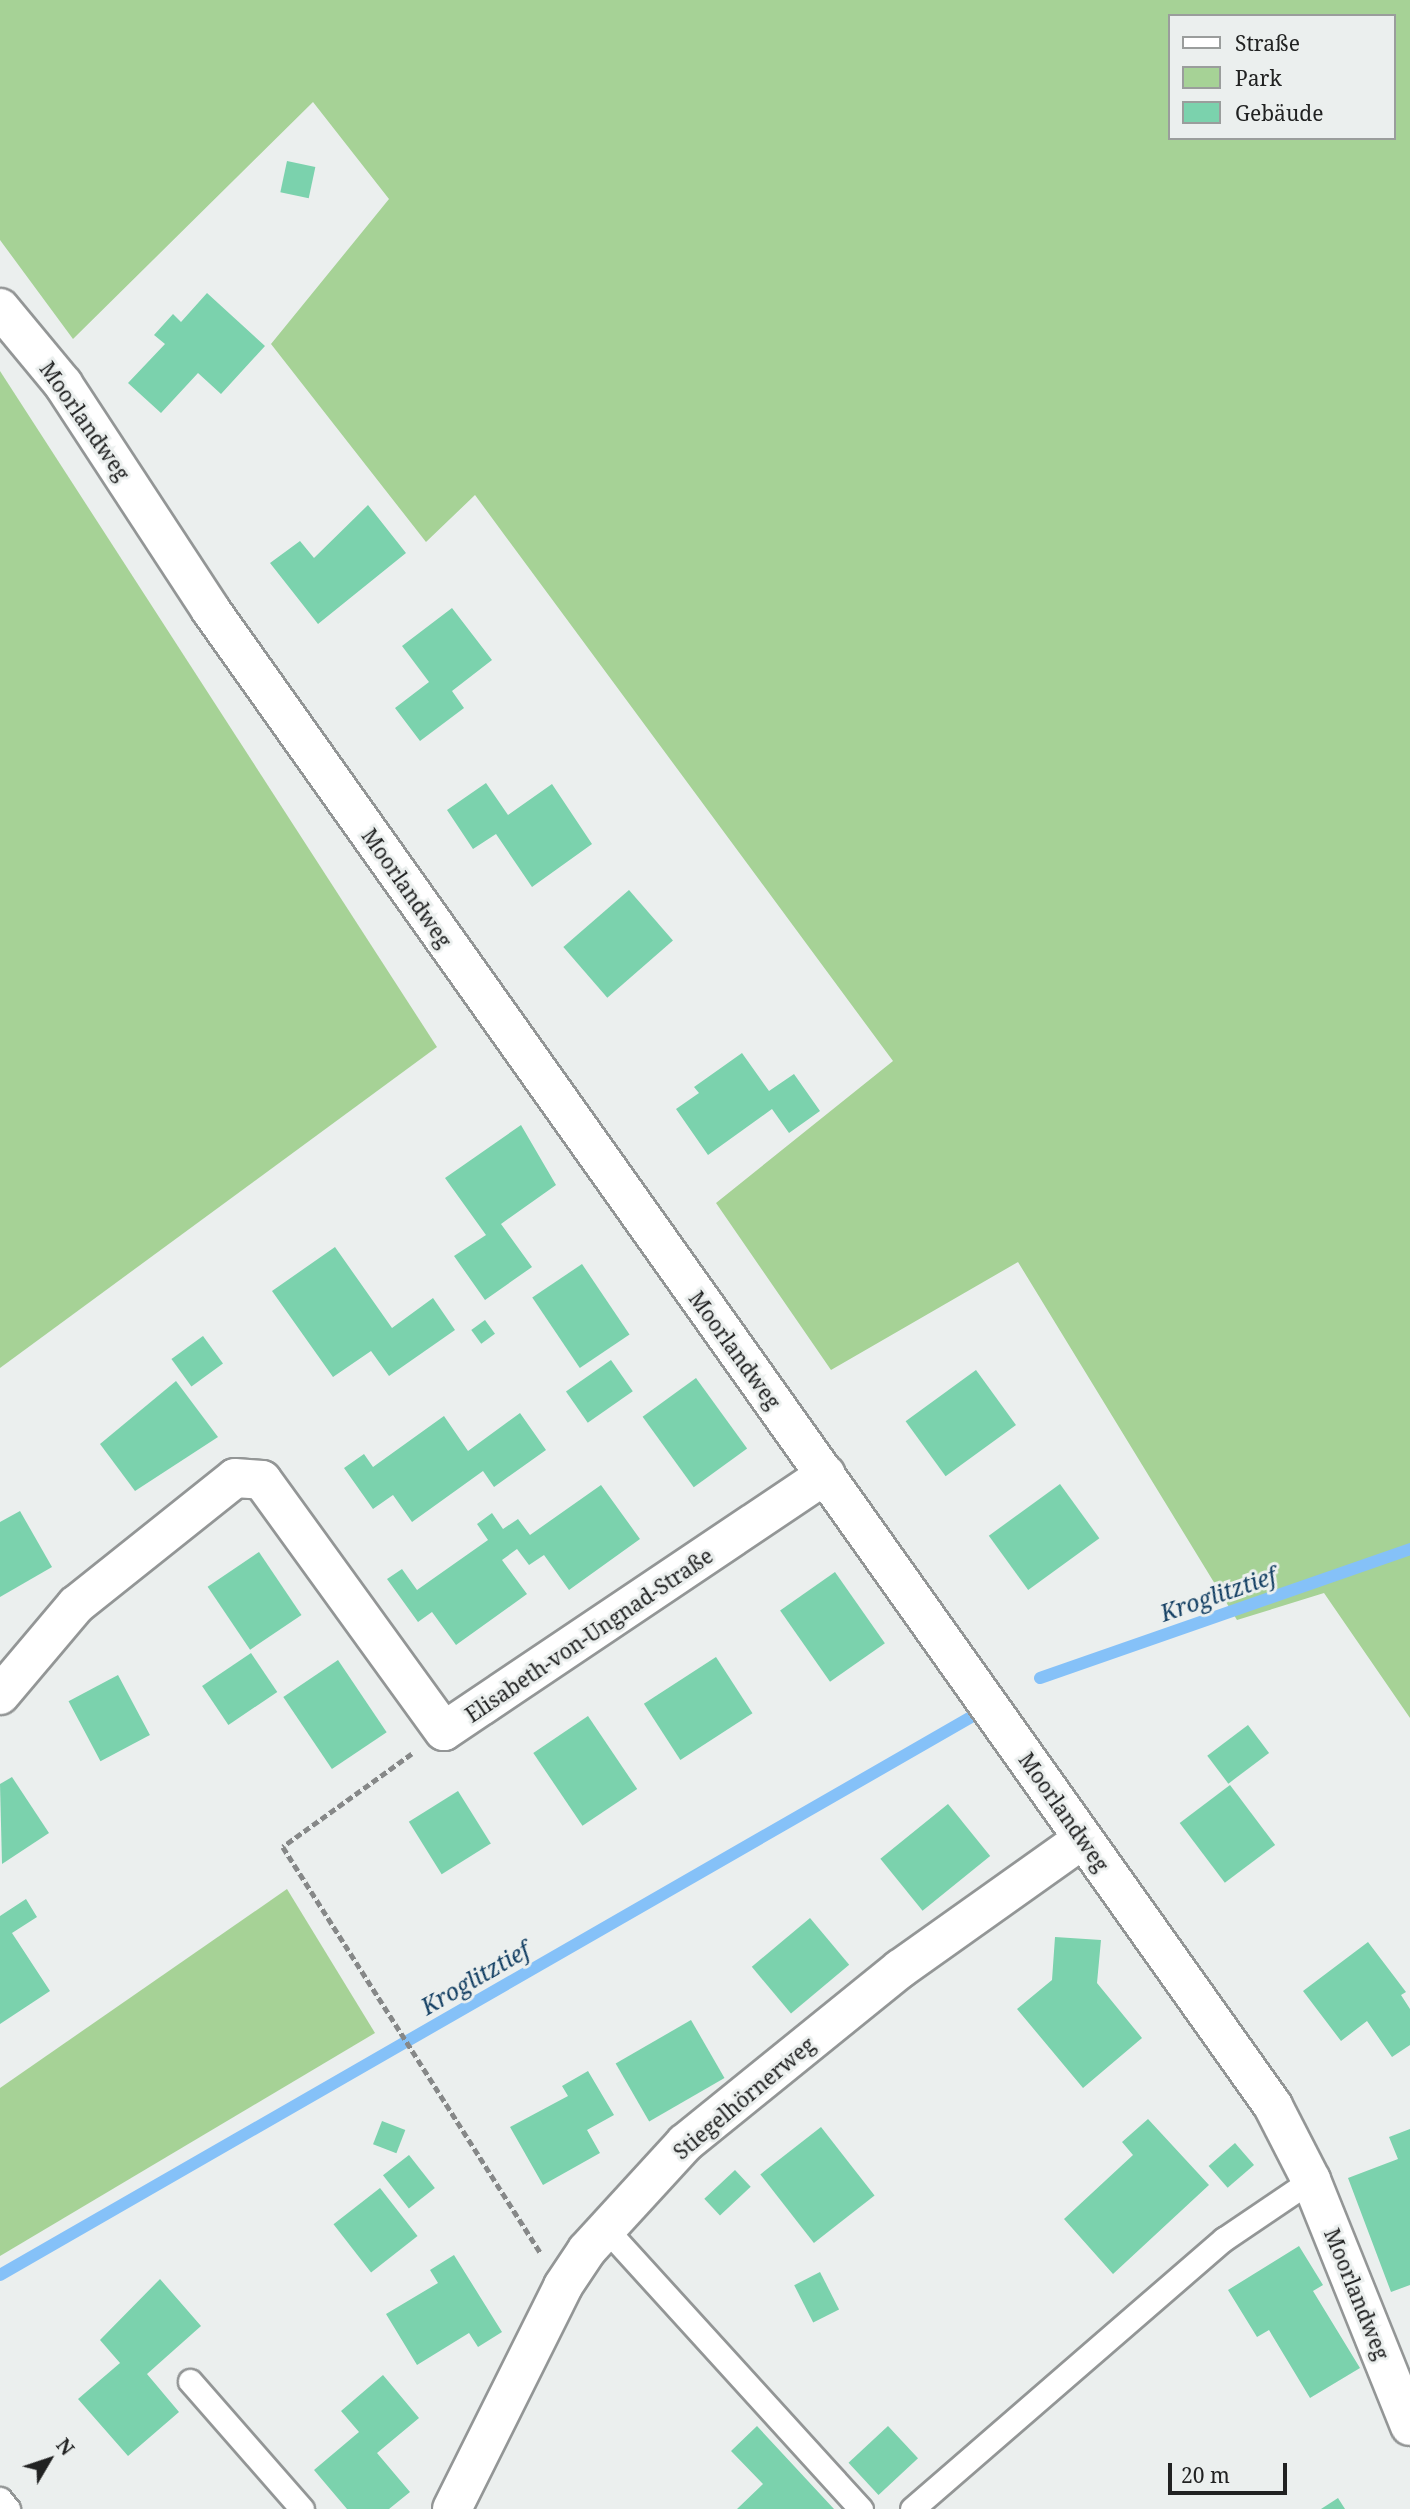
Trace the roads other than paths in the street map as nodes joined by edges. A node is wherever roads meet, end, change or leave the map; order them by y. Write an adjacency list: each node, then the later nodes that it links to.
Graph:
1 (0, 308): 2 (street, Moorlandweg)
2 (826, 1474): 3 (street, Elisabeth-von-Ungnad-Straße); 4 (street, Moorlandweg)
3 (0, 1695)
4 (1083, 1839): 5 (street, Moorlandweg); 6 (street, Stiegelhörnerweg)
5 (1311, 2180): 8 (street, Moorlandweg); 14 (lane)
6 (606, 2229): 12 (street, Stiegelhörnerweg); 13 (lane)
7 (190, 2381): 11 (lane)
8 (1410, 2426)
9 (0, 2499): 10 (lane)
10 (8, 2509)
11 (302, 2509)
12 (452, 2509)
13 (861, 2509)
14 (912, 2509)

